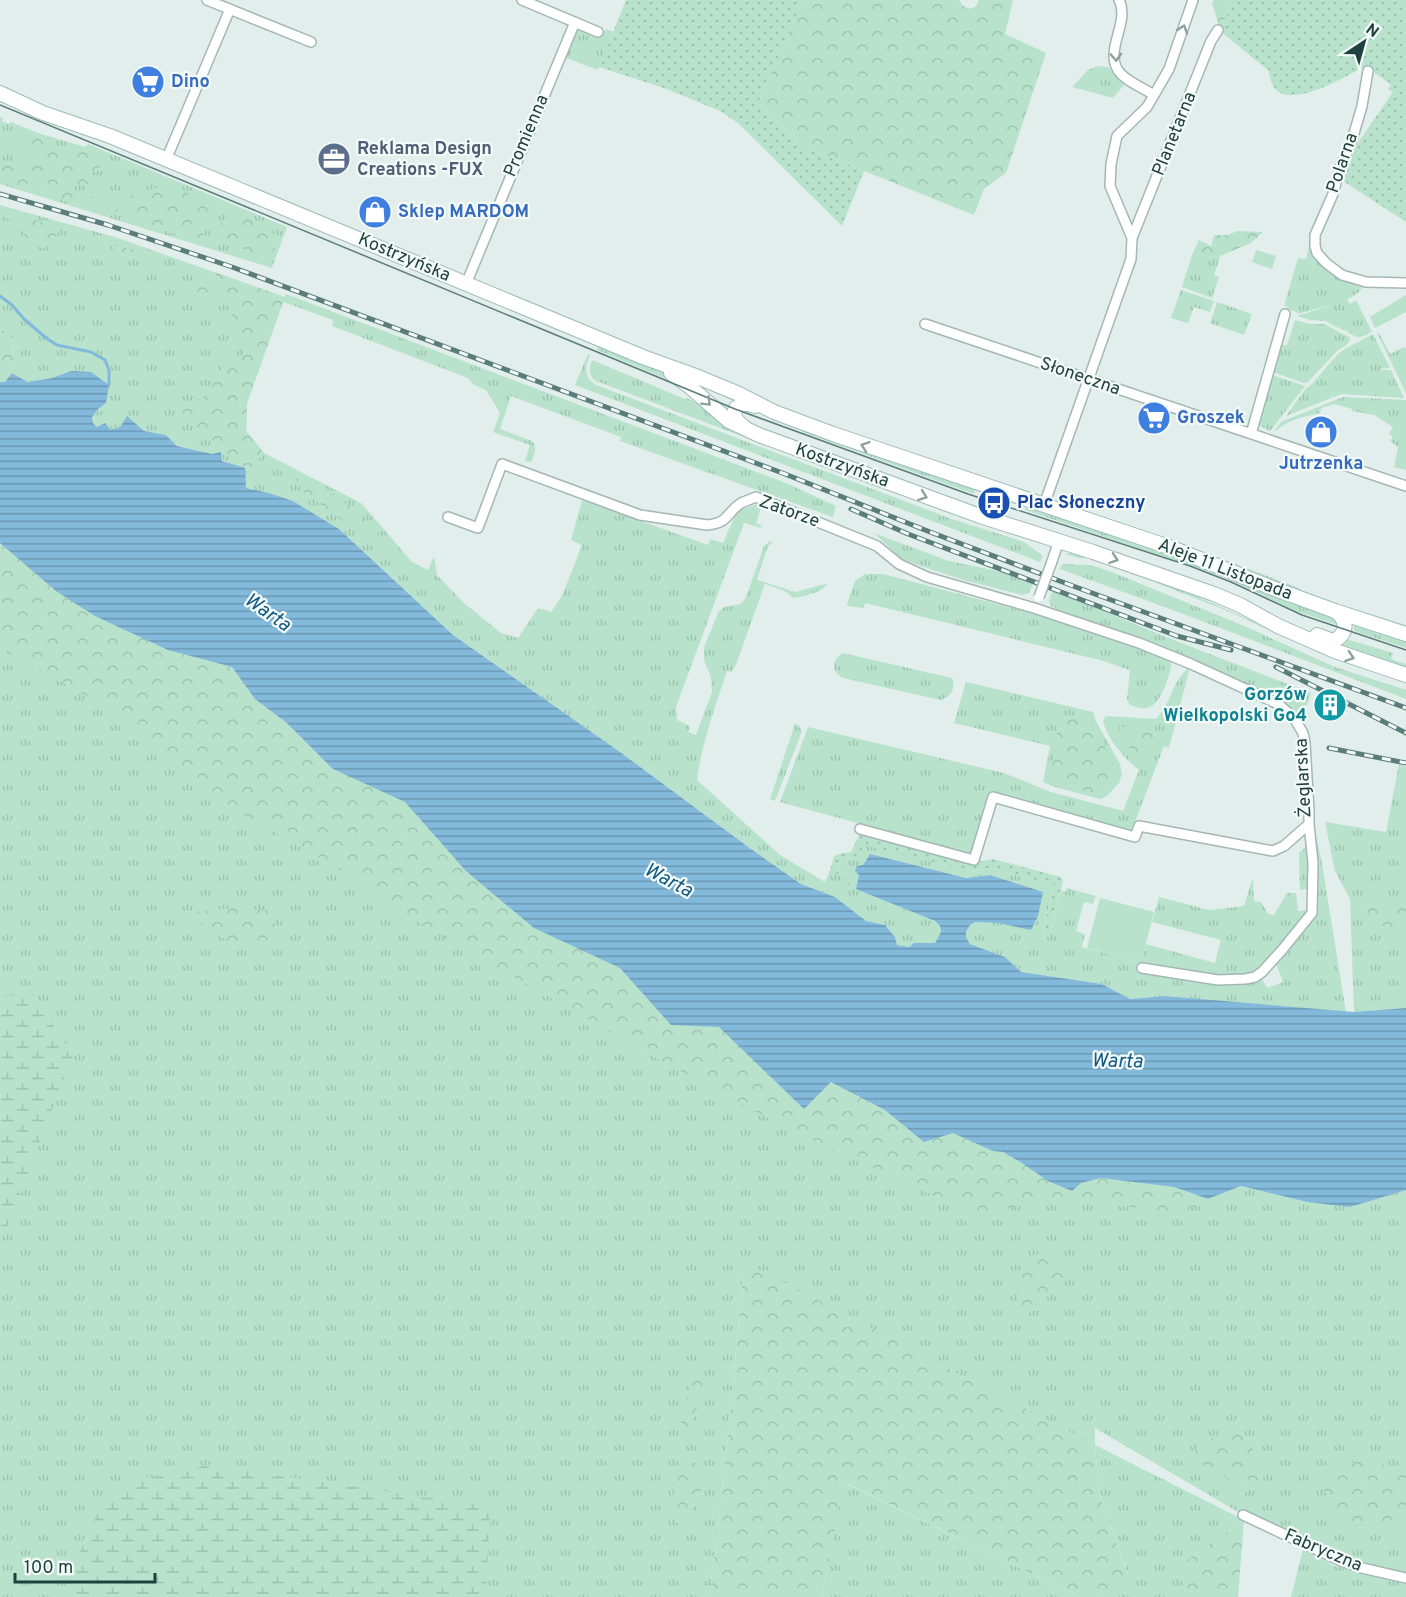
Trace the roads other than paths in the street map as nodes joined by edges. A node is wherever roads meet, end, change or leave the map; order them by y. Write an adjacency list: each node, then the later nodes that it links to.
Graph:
1 (207, 0): 5 (street)
2 (522, 0): 6 (street)
3 (1119, 0): 12 (street, one-way to 12)
4 (1193, 0): 12 (street, one-way to 4)
5 (230, 9): 9 (street); 13 (street)
6 (575, 22): 8 (street); 15 (street, Promienna)
7 (1218, 30): 14 (street, Planetarna)
8 (598, 32)
9 (311, 42)
10 (1368, 70): 16 (street, Polarna)
11 (0, 92): 13 (main road, Kostrzyńska)
12 (1154, 95): 14 (street)
13 (166, 160): 15 (main road, Kostrzyńska)
14 (1132, 238): 20 (street)
15 (466, 284): 19 (main road, Kostrzyńska)
16 (1406, 284)
17 (1285, 314): 22 (street)
18 (925, 324): 20 (street, Słoneczna)
19 (643, 357): 21 (main road, Kostrzyńska); 23 (main road, Kostrzyńska, one-way to 23)
20 (1089, 380): 22 (street, Słoneczna); 25 (street)
21 (774, 412): 23 (main road); 25 (main road, Kostrzyńska, one-way to 21)
22 (1251, 434): 24 (street, Słoneczna)
23 (759, 435): 27 (main road, Kostrzyńska, one-way to 27)
24 (1406, 486)
25 (1044, 505): 30 (main road, Aleje 11 Listopada)
26 (448, 517): 29 (street, Zatorze)
27 (1059, 541): 28 (main road, Aleje 11 Listopada, one-way to 28); 29 (street, bridge)
28 (1240, 605): 30 (main road); 32 (main road, Aleje 11 Listopada, one-way to 32)
29 (1034, 608): 33 (street, Żeglarska)
30 (1335, 611): 31 (main road, Aleje 11 Listopada)
31 (1406, 634)
32 (1406, 675)
33 (1309, 824): 34 (street, Żeglarska); 35 (street)
34 (860, 829)
35 (1142, 968)
36 (1243, 1515): 37 (street, Fabryczna)
37 (1406, 1578)

